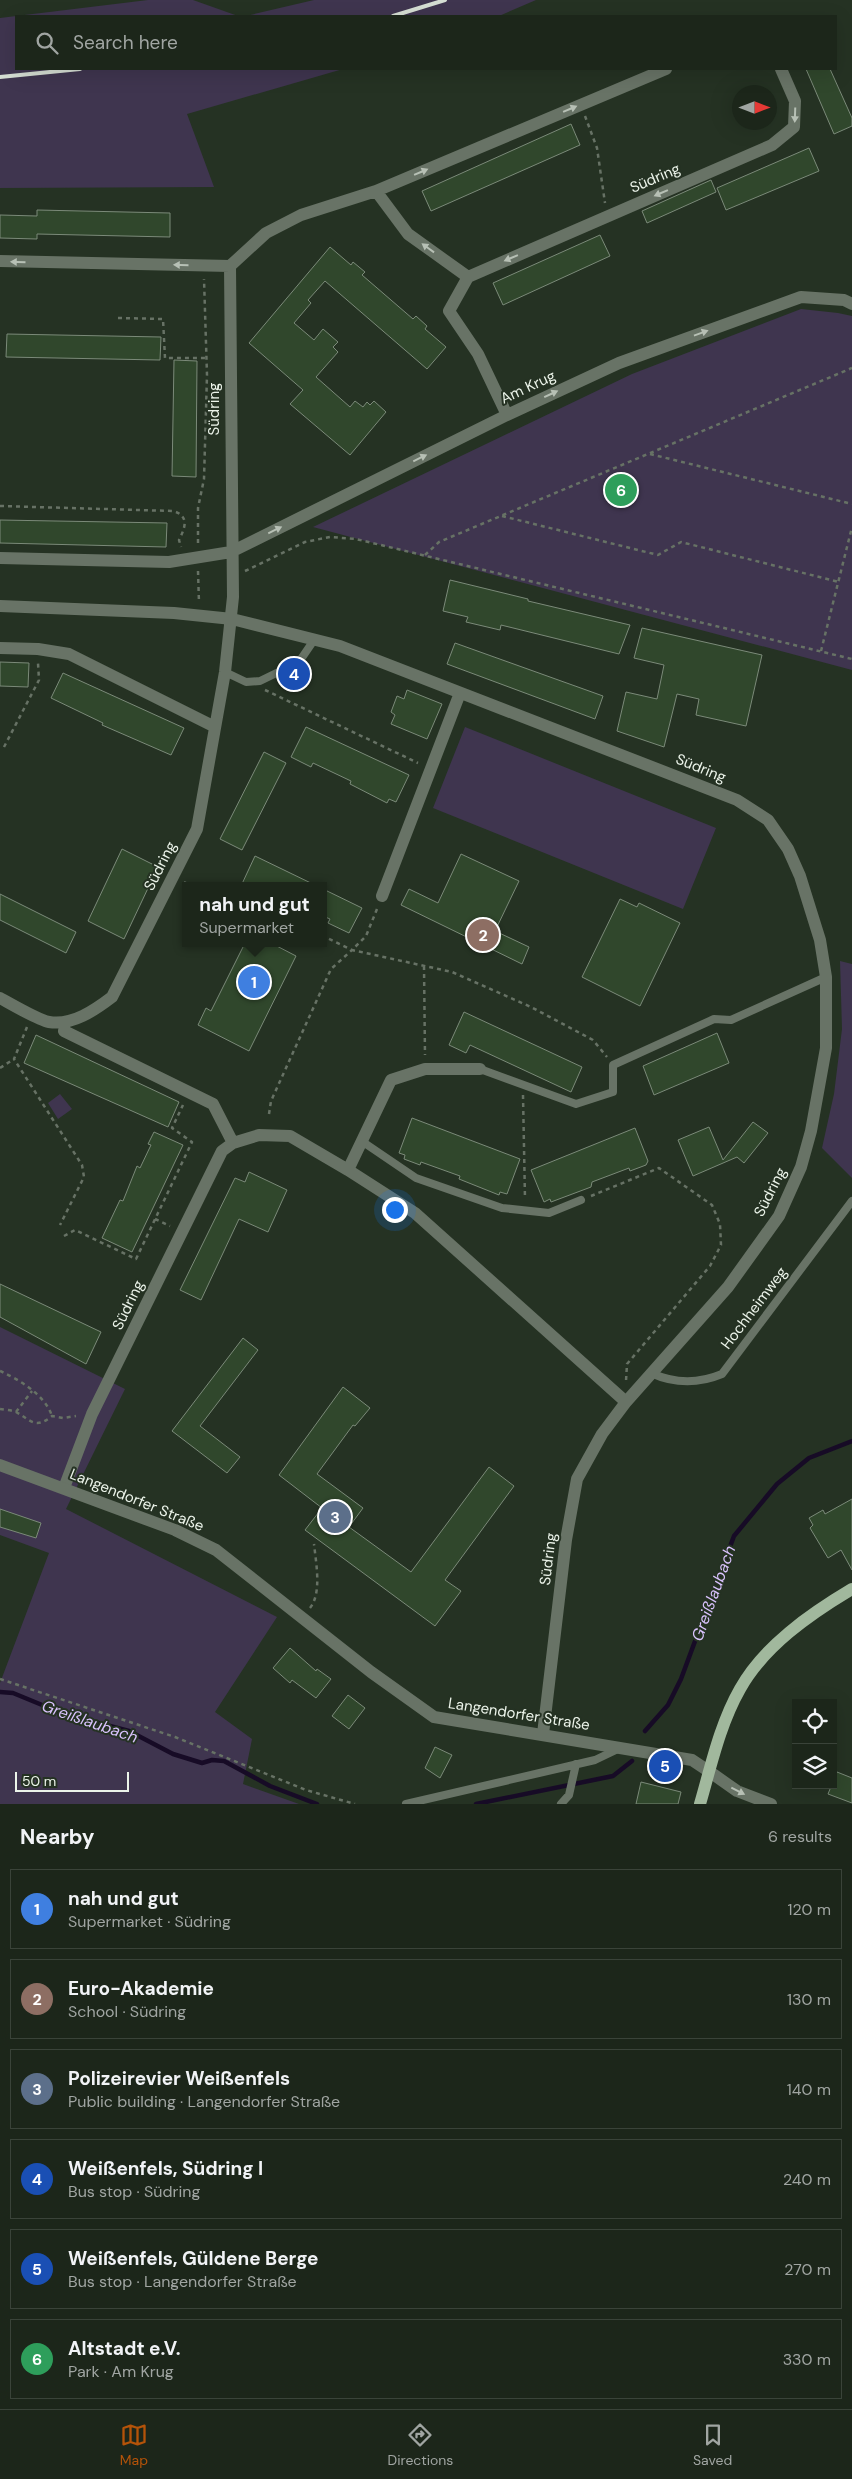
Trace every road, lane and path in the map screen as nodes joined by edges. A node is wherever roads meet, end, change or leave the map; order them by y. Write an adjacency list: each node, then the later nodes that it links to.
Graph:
1 (664, 70): 3 (street)
2 (781, 70): 5 (street, Südring, one-way to 5)
3 (580, 105): 4 (street, one-way to 3); 5 (path)
4 (376, 191): 8 (street); 9 (street, one-way to 4)
5 (606, 217): 9 (street, Südring, one-way to 9)
6 (0, 261): 7 (street, one-way to 6)
7 (204, 265): 8 (street); 12 (path)
8 (230, 266): 23 (street, Südring)
9 (468, 277): 14 (street)
10 (852, 304): 14 (street, Am Krug, one-way to 10)
11 (118, 318): 12 (path)
12 (206, 358): 26 (path)
13 (852, 368): 15 (path)
14 (507, 415): 23 (street, Am Krug, one-way to 14)
15 (649, 454): 16 (path); 18 (path)
16 (852, 504)
17 (0, 506): 22 (path)
18 (500, 516): 24 (path); 28 (path)
19 (852, 527): 20 (path)
20 (847, 547): 21 (path); 28 (path)
21 (852, 548)
22 (182, 549)
23 (231, 552): 26 (street); 27 (street, Südring)
24 (424, 555): 27 (path); 35 (path)
25 (0, 558): 26 (street)
26 (198, 559): 30 (path)
27 (232, 577): 31 (street, Südring)
28 (839, 582): 35 (path)
29 (0, 606): 30 (street, Südring)
30 (199, 615): 31 (street, Südring)
31 (232, 619): 32 (street, Südring); 37 (street, Südring)
32 (314, 640): 38 (lane); 39 (street, Südring)
33 (0, 648): 34 (street)
34 (38, 649): 40 (street); 41 (path)
35 (821, 652): 36 (path)
36 (852, 659)
37 (225, 672): 38 (lane); 40 (street, Südring)
38 (246, 682): 42 (path)
39 (460, 693): 42 (street); 47 (street, Südring)
40 (215, 727): 49 (street, Südring)
41 (4, 747)
42 (431, 769): 43 (street)
43 (382, 896): 45 (path)
44 (327, 938): 45 (path)
45 (352, 950): 46 (path); 58 (path)
46 (424, 966): 52 (path); 54 (path)
47 (826, 977): 52 (lane); 68 (street, Südring)
48 (0, 998): 49 (street, Südring)
49 (32, 1014): 51 (path)
50 (64, 1031): 57 (street)
51 (14, 1059): 53 (path); 65 (path)
52 (613, 1065): 56 (lane)
53 (0, 1068)
54 (425, 1069): 55 (street); 59 (street)
55 (480, 1069): 56 (lane)
56 (522, 1084): 64 (path)
57 (189, 1092): 60 (street); 66 (path)
58 (269, 1114)
59 (363, 1142): 61 (street); 64 (lane)
60 (233, 1143): 61 (street); 73 (street, Südring)
61 (348, 1170): 70 (street)
62 (581, 1200): 64 (lane); 70 (path)
63 (852, 1201): 68 (lane, Hochheimweg)
64 (525, 1211)
65 (60, 1226)
66 (64, 1236)
67 (0, 1371): 69 (path)
68 (651, 1373): 70 (street, Südring)
69 (32, 1391): 72 (path); 74 (path)
70 (626, 1402): 81 (street, Südring)
71 (0, 1409): 72 (path)
72 (16, 1412): 74 (path)
73 (92, 1414): 74 (path); 76 (street, Südring)
74 (52, 1416)
75 (0, 1465): 76 (street, Langendorfer Straße)
76 (64, 1488): 79 (street, Langendorfer Straße)
77 (314, 1544): 79 (path)
78 (852, 1589): 84 (main road)
79 (303, 1617): 81 (street, Langendorfer Straße)
80 (0, 1679): 85 (path)
81 (543, 1734): 82 (street, Langendorfer Straße)
82 (620, 1748): 83 (lane); 84 (street, Langendorfer Straße)
83 (576, 1764): 86 (lane); 87 (lane)
84 (710, 1772): 88 (main road); 89 (street, Langendorfer Straße, one-way to 89)
85 (355, 1804)
86 (406, 1804)
87 (561, 1804)
88 (700, 1804)
89 (771, 1804)

